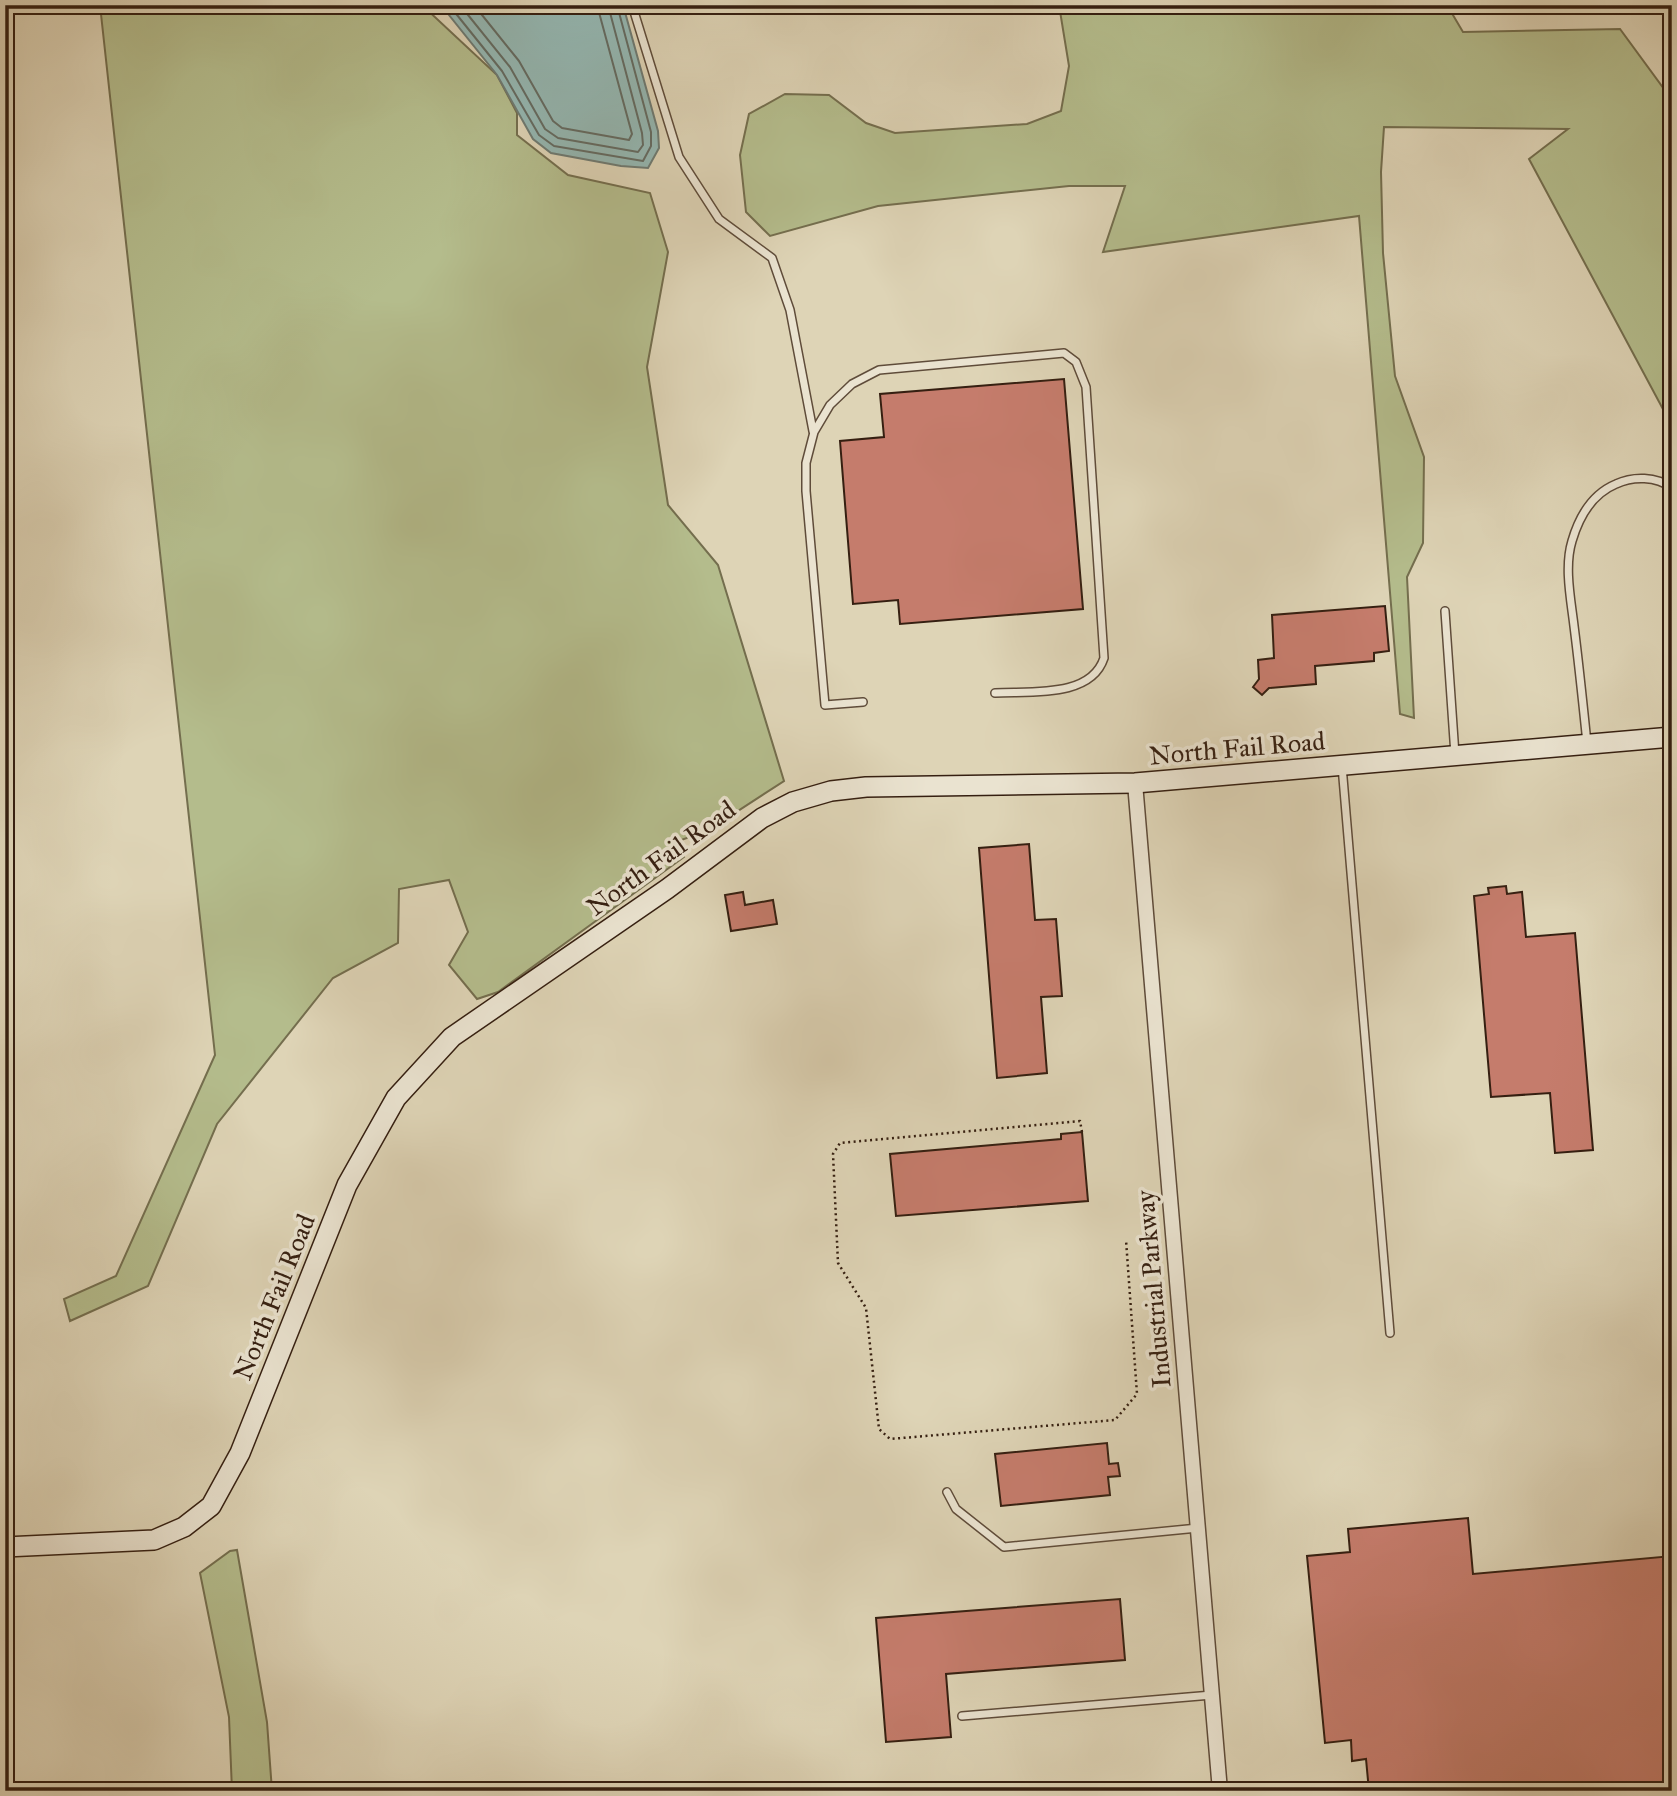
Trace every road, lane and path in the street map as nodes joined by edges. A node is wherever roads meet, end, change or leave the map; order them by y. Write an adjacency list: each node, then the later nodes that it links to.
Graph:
1 (632, 5): 2 (lane)
2 (814, 432): 5 (lane); 6 (lane)
3 (1672, 488): 8 (lane)
4 (1445, 611): 9 (lane)
5 (995, 693)
6 (863, 702)
7 (1672, 737): 8 (street, North Fail Road)
8 (1587, 744): 9 (street, North Fail Road)
9 (1455, 756): 10 (street, North Fail Road)
10 (1341, 765): 11 (street, North Fail Road); 14 (lane)
11 (1135, 783): 16 (street, Industrial Parkway); 17 (street, North Fail Road)
12 (1082, 1132): 13 (path)
13 (1126, 1240)
14 (1390, 1333)
15 (947, 1492): 16 (lane)
16 (1198, 1528): 18 (street, Industrial Parkway)
17 (5, 1547)
18 (1212, 1695): 19 (lane); 20 (street, Industrial Parkway)
19 (962, 1716)
20 (1220, 1791)

